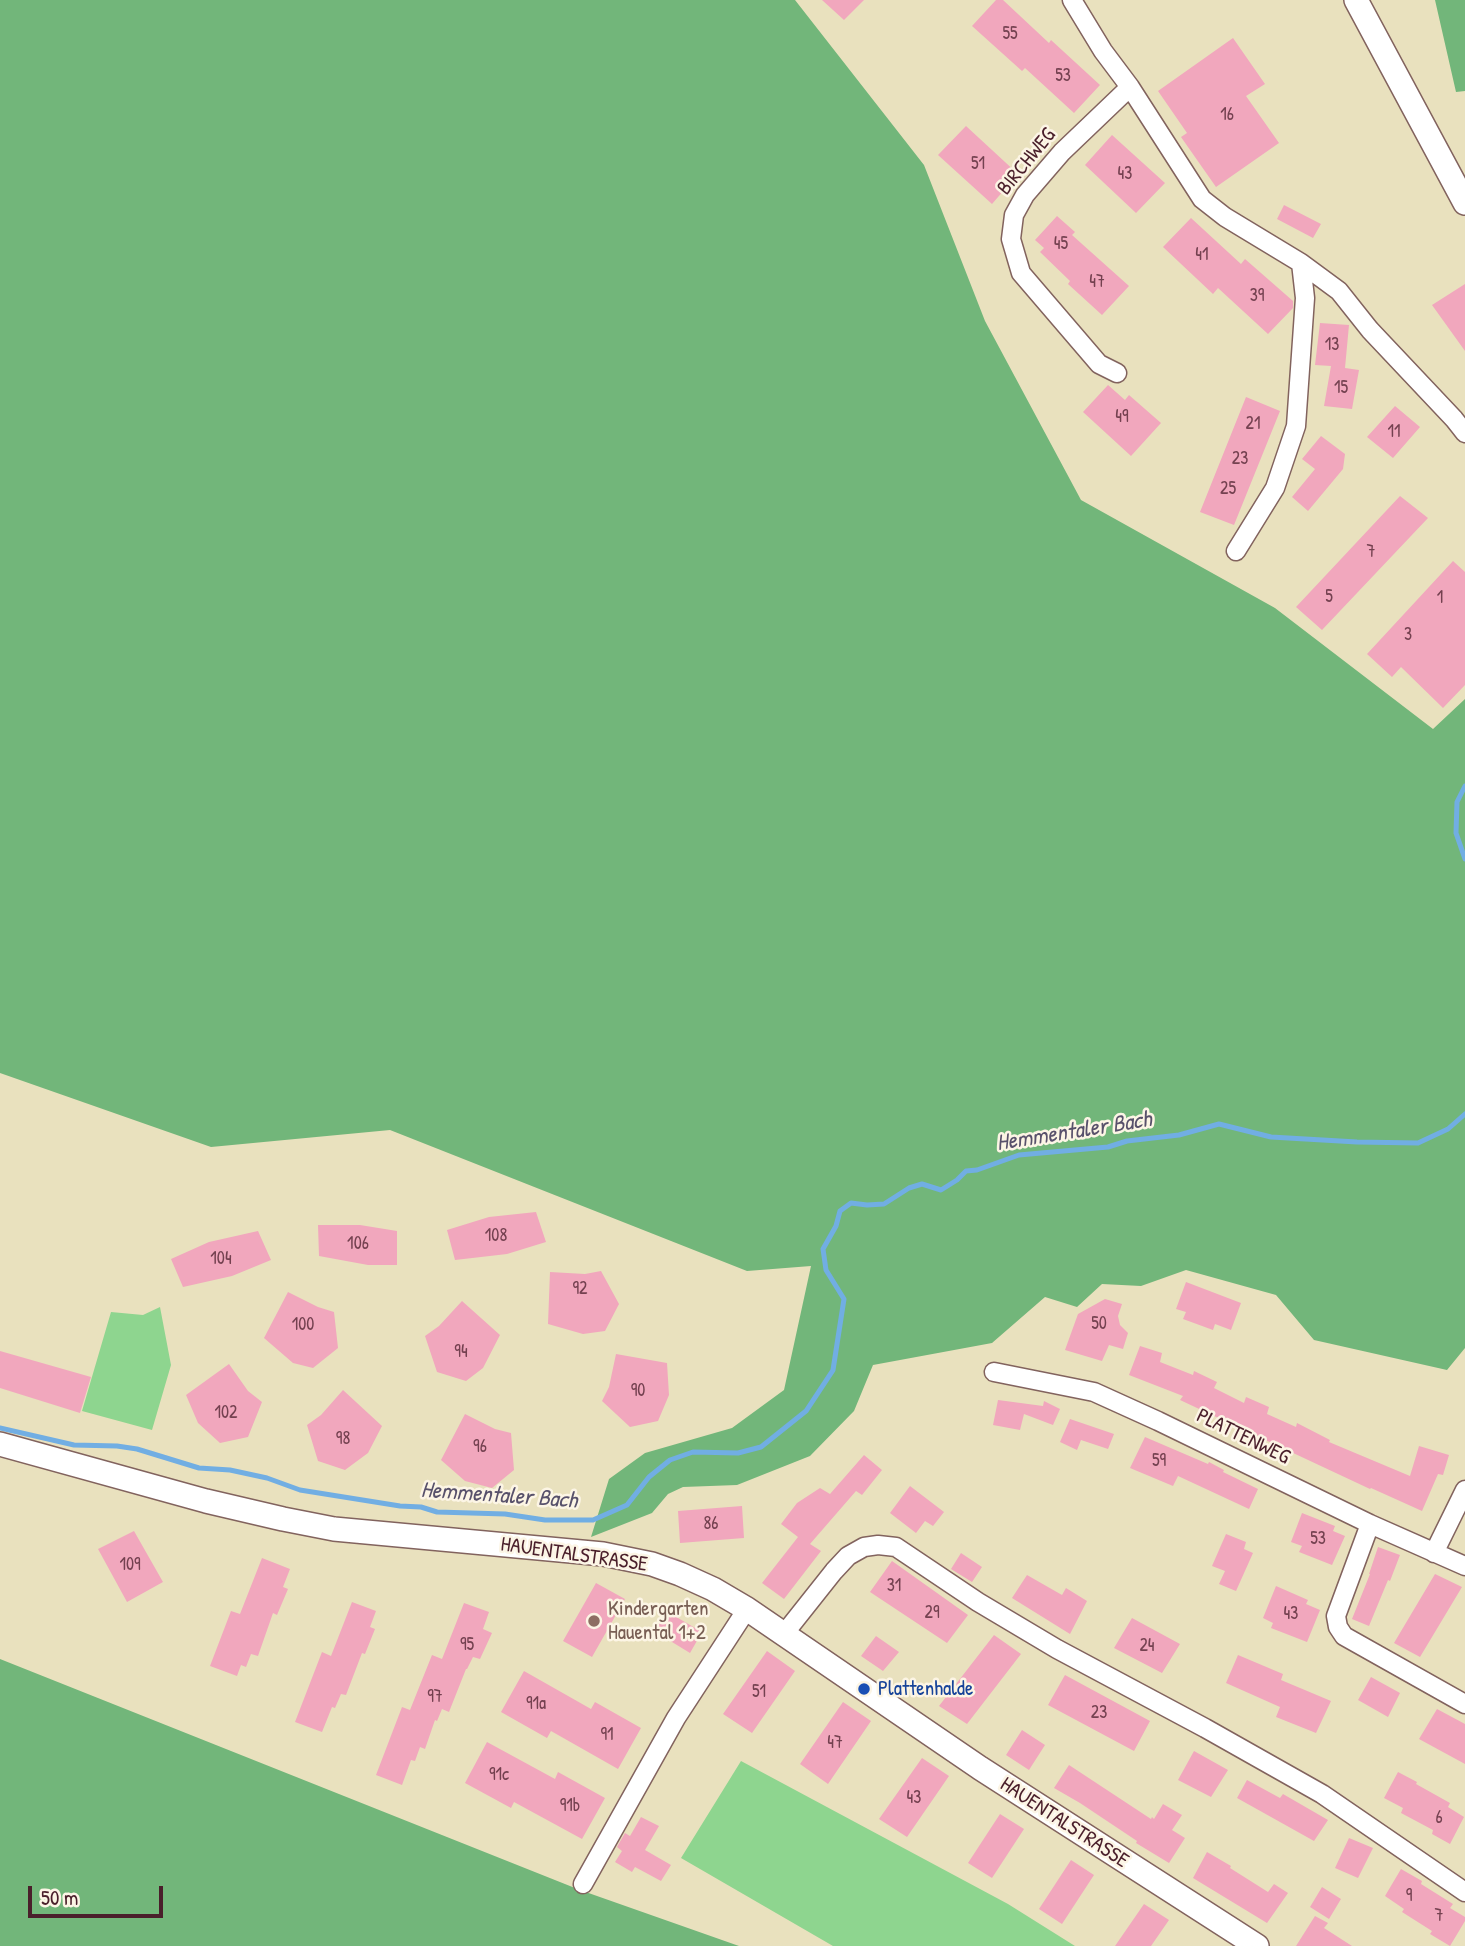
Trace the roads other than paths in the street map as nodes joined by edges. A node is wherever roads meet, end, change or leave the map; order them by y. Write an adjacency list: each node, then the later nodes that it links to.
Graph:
1 (1072, 0): 3 (street)
2 (1356, 0): 4 (street)
3 (1130, 87): 5 (street); 6 (street, BIRCHWEG)
4 (1465, 203)
5 (1301, 263): 7 (street); 8 (street)
6 (1117, 373)
7 (1465, 433)
8 (1236, 551)
9 (994, 1372): 12 (street, PLATTENWEG)
10 (0, 1444): 15 (street, HAUENTALSTRASSE)
11 (1465, 1490): 13 (street)
12 (1370, 1524): 13 (street, PLATTENWEG); 17 (street)
13 (1434, 1553): 14 (street, PLATTENWEG)
14 (1465, 1566)
15 (747, 1609): 16 (street, HAUENTALSTRASSE); 18 (street)
16 (784, 1634): 19 (street); 20 (street, HAUENTALSTRASSE)
17 (1465, 1704)
18 (583, 1884)
19 (1465, 1892)
20 (1257, 1946)

